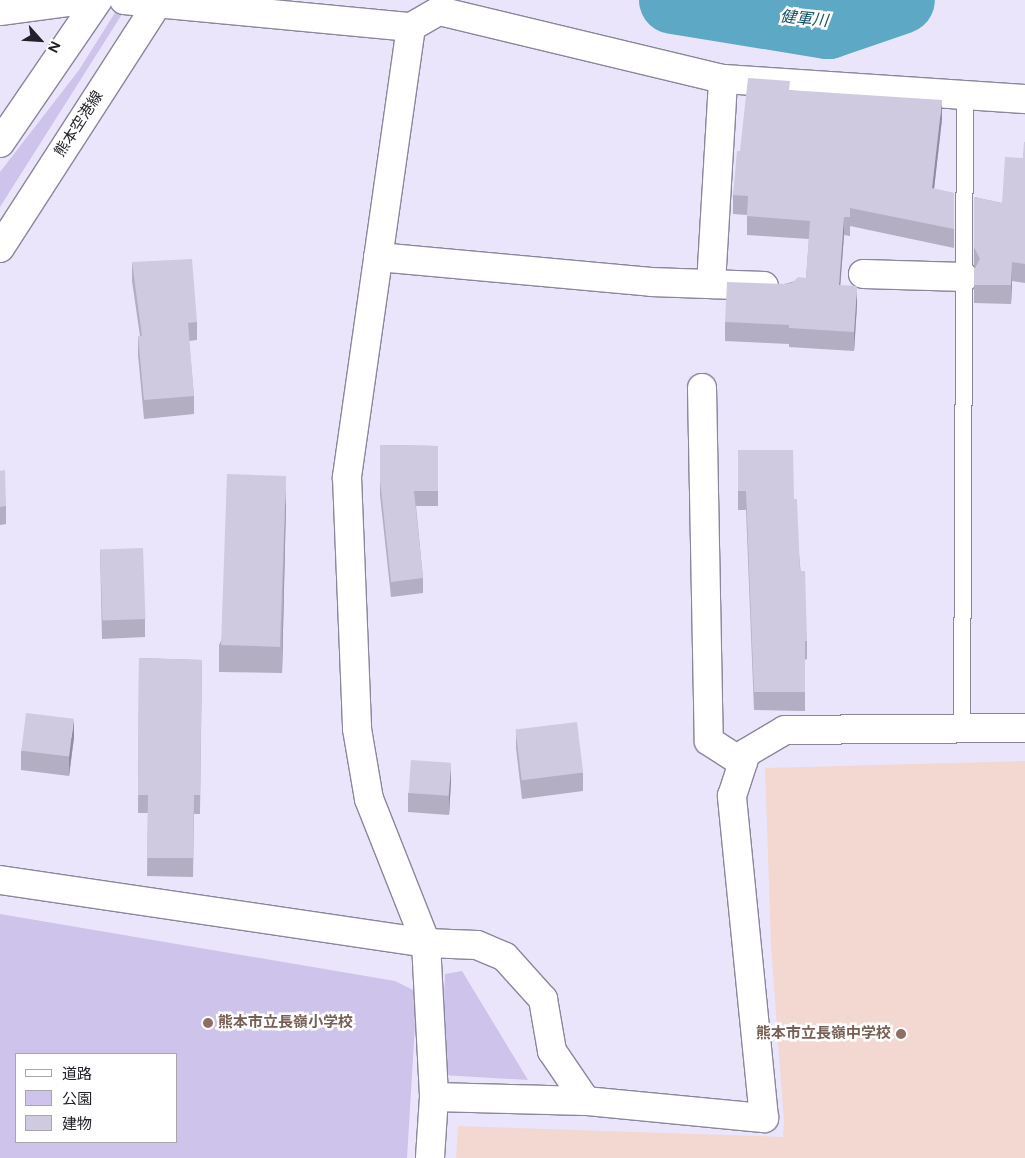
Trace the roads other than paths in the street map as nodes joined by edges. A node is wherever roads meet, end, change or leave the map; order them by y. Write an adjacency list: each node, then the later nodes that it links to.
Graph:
1 (82, 0): 5 (street)
2 (98, 0): 10 (street)
3 (124, 0): 4 (street)
4 (158, 2): 6 (street); 11 (street, 熊本空港線)
5 (0, 11)
6 (411, 27): 7 (street); 12 (street)
7 (723, 78): 8 (street); 15 (street)
8 (965, 96): 9 (street); 14 (lane)
9 (1025, 99)
10 (0, 143)
11 (0, 248)
12 (378, 258): 15 (street); 22 (street)
13 (863, 274): 14 (street)
14 (964, 277): 18 (lane)
15 (711, 284): 16 (street)
16 (785, 287)
17 (702, 388): 20 (street)
18 (962, 728): 19 (street); 20 (street)
19 (1025, 728)
20 (743, 763): 24 (street)
21 (0, 880): 22 (street)
22 (426, 943): 23 (street); 24 (street)
23 (434, 1097): 24 (street); 25 (street)
24 (586, 1101)
25 (430, 1158)

